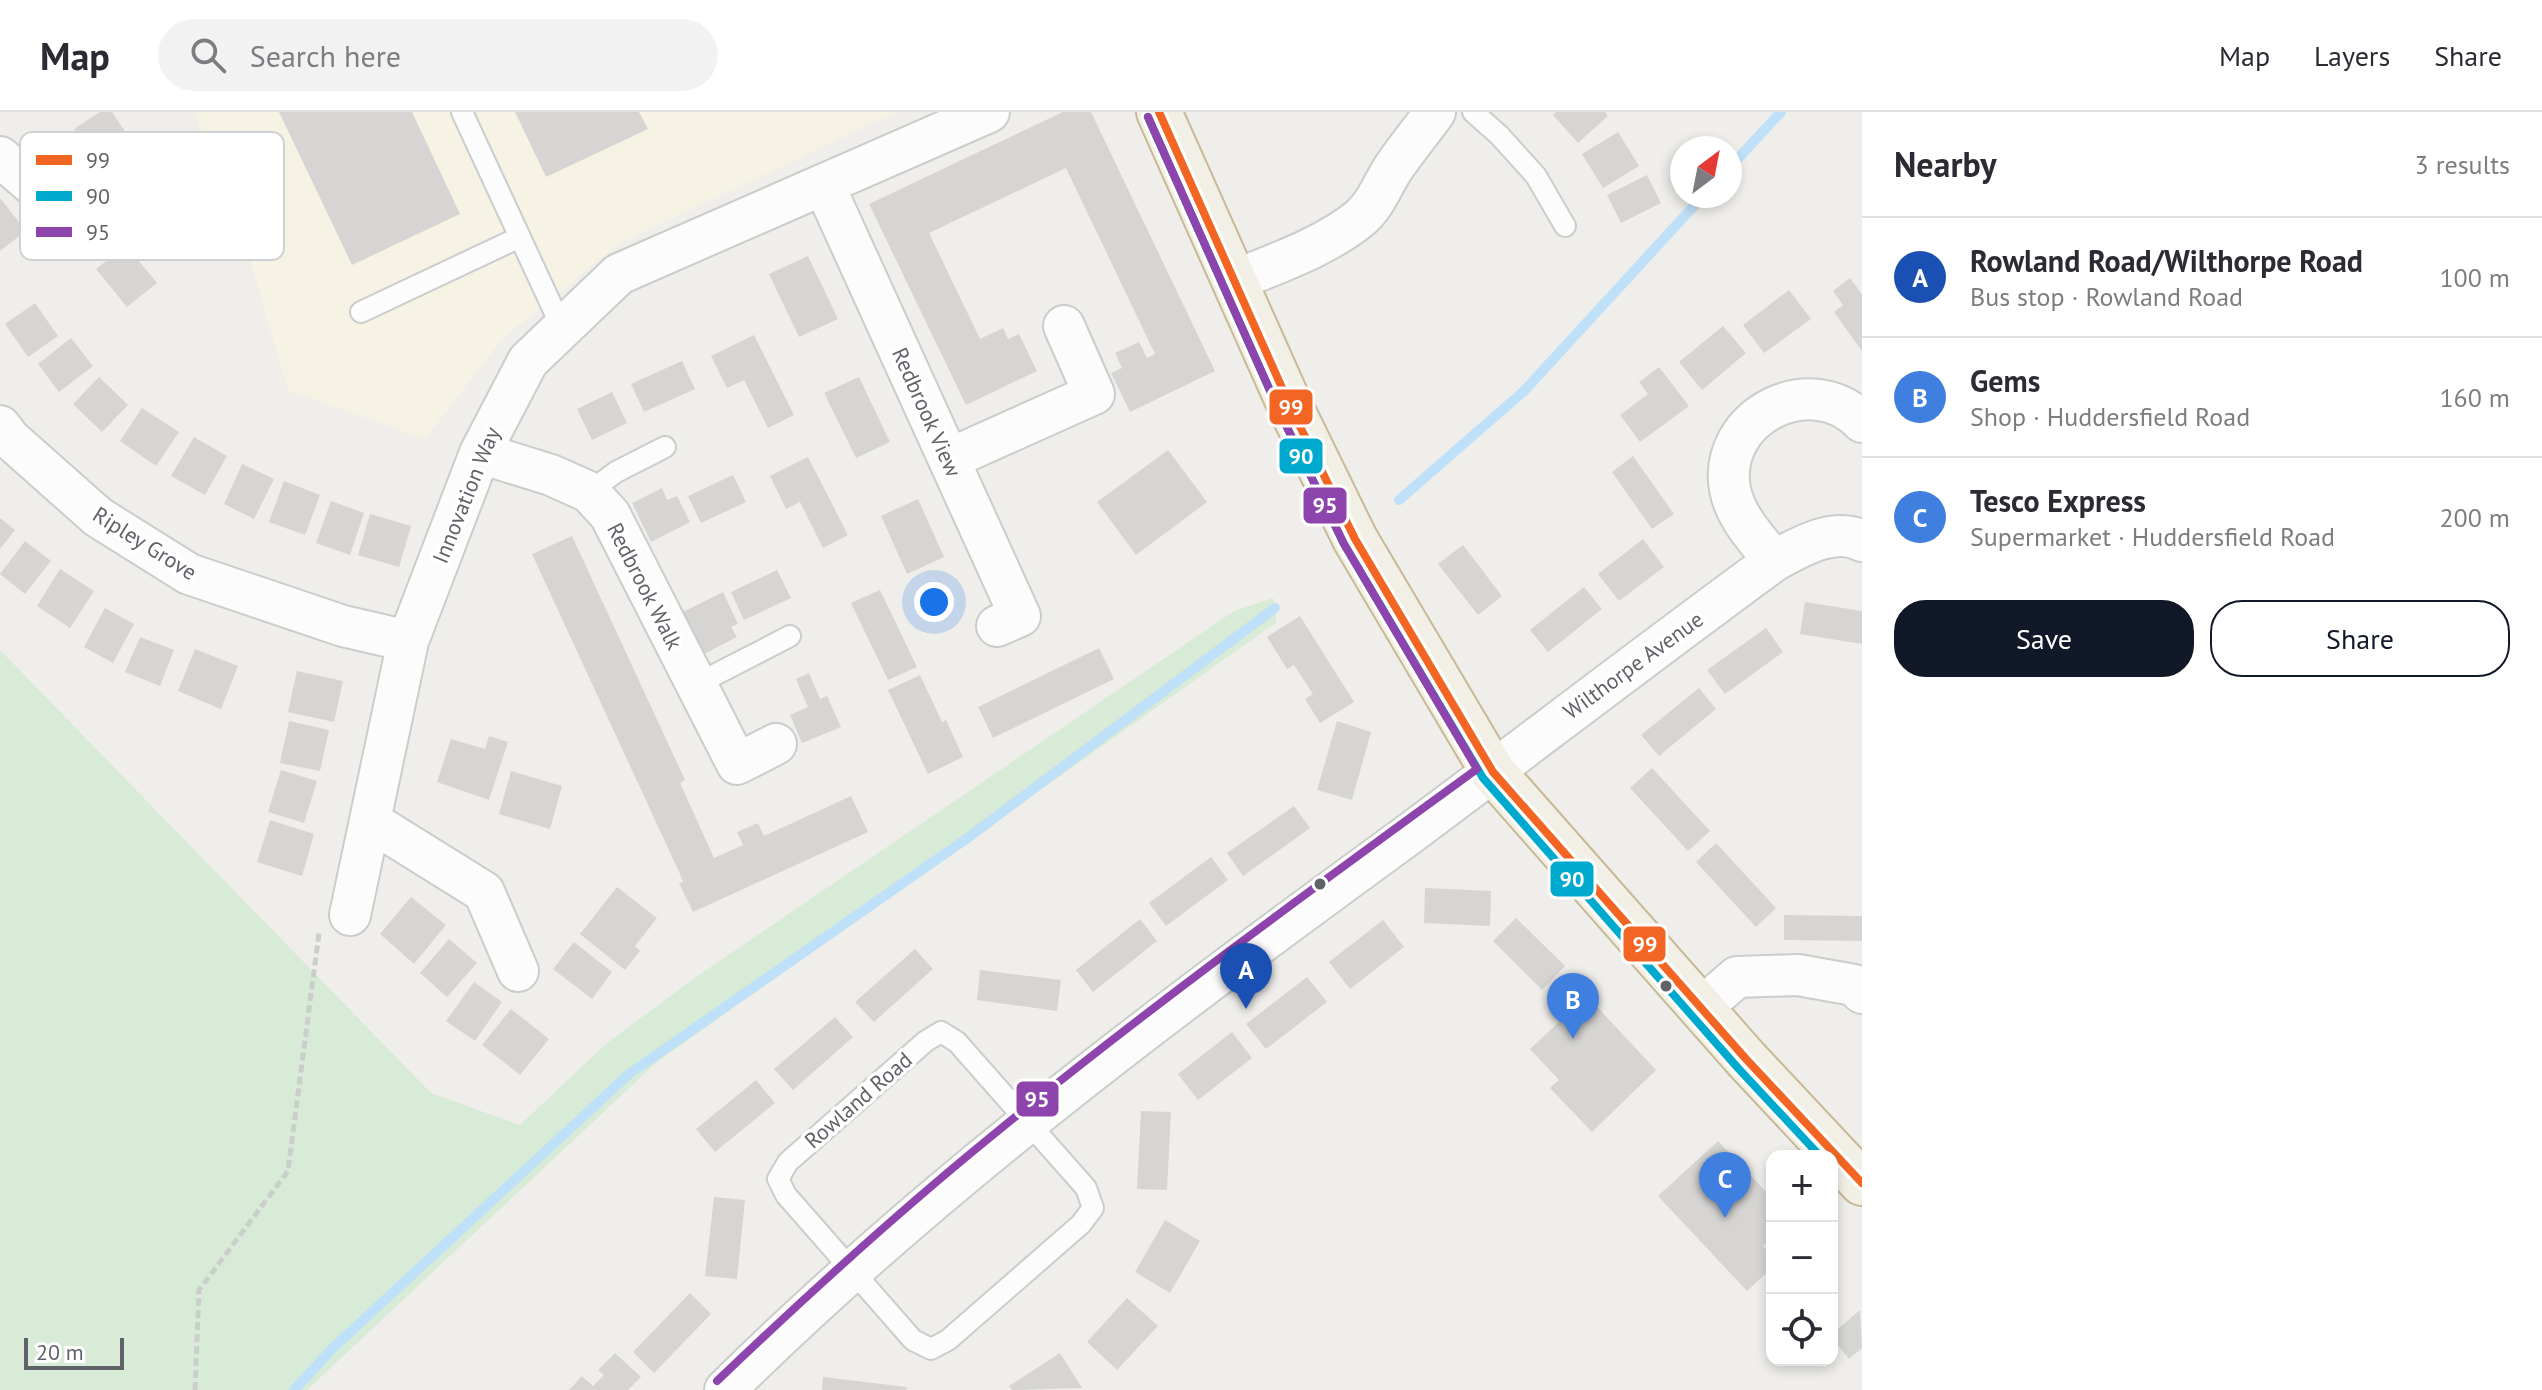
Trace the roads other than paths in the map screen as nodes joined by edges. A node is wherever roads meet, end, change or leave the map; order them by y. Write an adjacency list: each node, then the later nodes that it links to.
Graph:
1 (462, 112): 10 (lane)
2 (1159, 112): 11 (highway)
3 (1435, 112): 11 (street)
4 (1473, 112): 9 (lane)
5 (977, 115): 8 (street, Innovation Way)
6 (0, 157): 7 (street)
7 (20, 174)
8 (824, 185): 14 (street, Innovation Way); 19 (street, Redbrook View)
9 (1565, 226)
10 (520, 237): 12 (lane); 14 (lane)
11 (1236, 280): 28 (highway)
12 (361, 312)
13 (1064, 326): 19 (street)
14 (562, 328): 18 (street, Innovation Way)
15 (1862, 422): 22 (street)
16 (0, 426): 25 (street, Ripley Grove)
17 (665, 447): 20 (lane)
18 (480, 453): 20 (street, Redbrook Walk); 25 (street, Innovation Way)
19 (949, 459): 23 (street, Redbrook View)
20 (589, 492): 26 (street, Redbrook Walk)
21 (1860, 532): 22 (street, Wilthorpe Avenue)
22 (1774, 561): 28 (street, Wilthorpe Avenue)
23 (997, 626)
24 (790, 636): 26 (lane)
25 (408, 641): 29 (street, Innovation Way)
26 (695, 685): 27 (street, Redbrook Walk)
27 (776, 744)
28 (1493, 772): 33 (highway); 34 (street)
29 (370, 821): 30 (street, Innovation Way); 31 (street)
30 (350, 915)
31 (518, 971)
32 (1862, 993): 33 (street)
33 (1701, 1008): 35 (highway)
34 (1027, 1122): 36 (street); 36 (lane, Rowland Road); 36 (lane, Rowland Road)
35 (1862, 1183)
36 (852, 1271): 37 (street)
37 (725, 1390)

